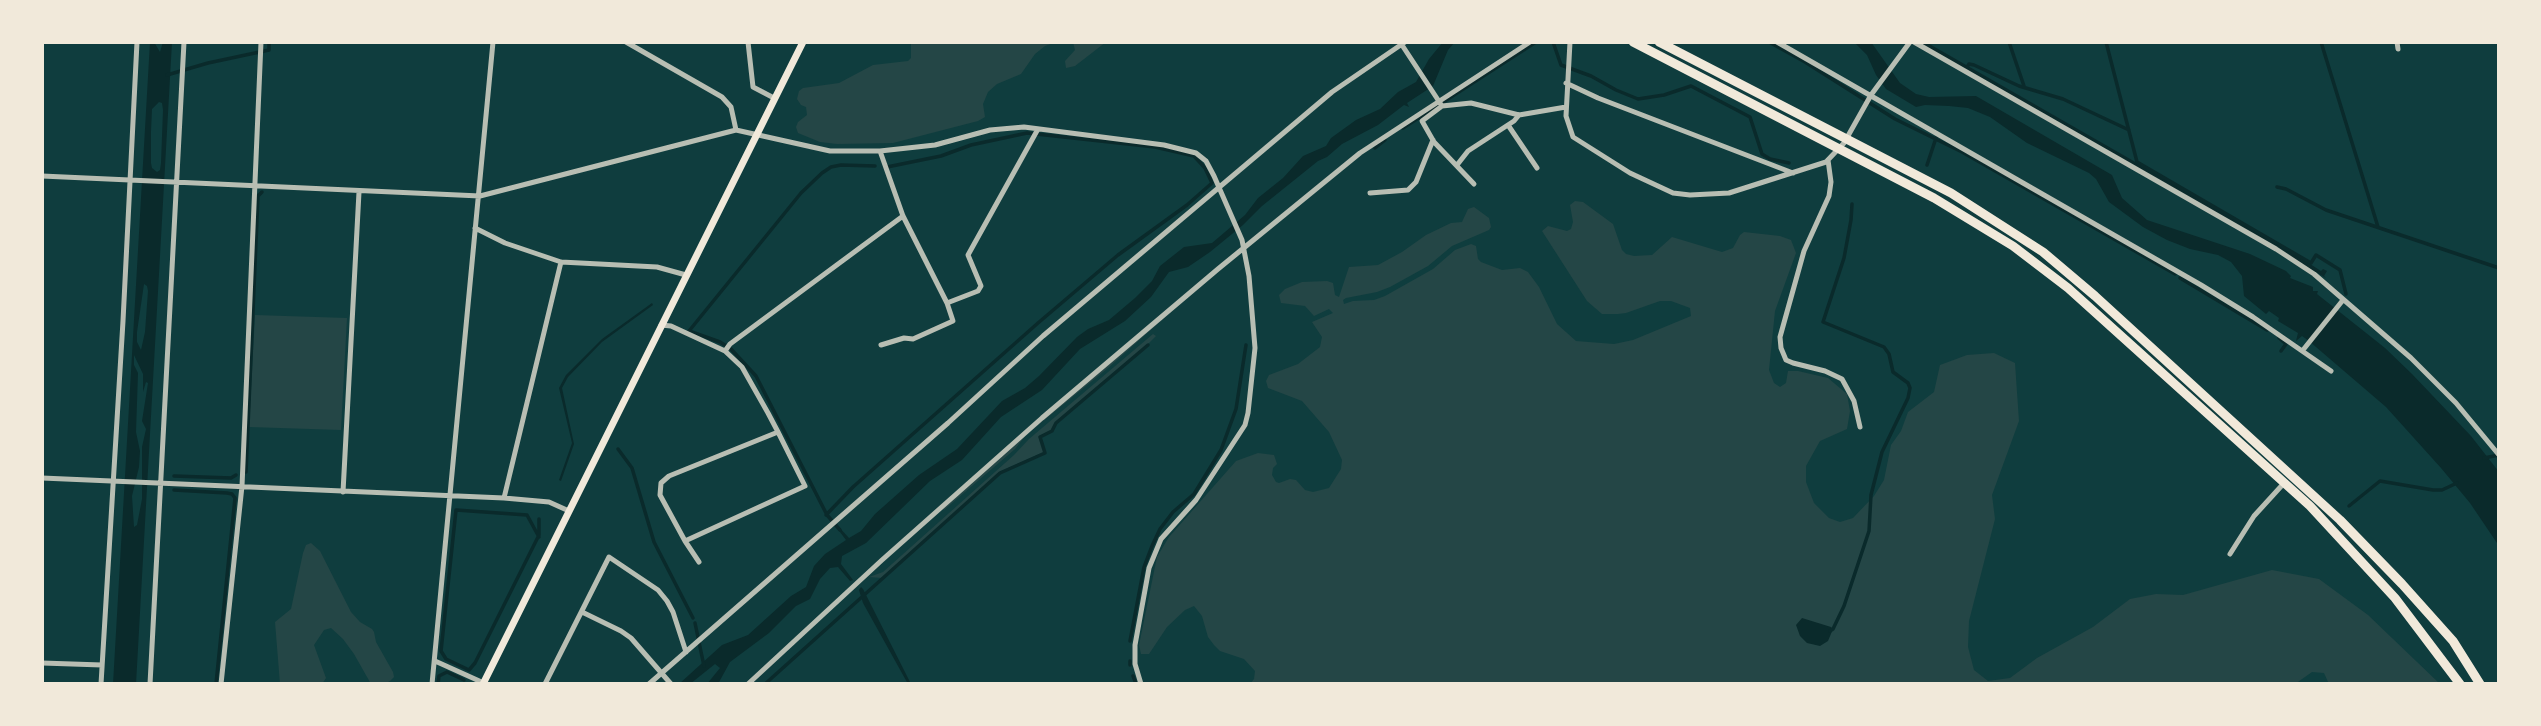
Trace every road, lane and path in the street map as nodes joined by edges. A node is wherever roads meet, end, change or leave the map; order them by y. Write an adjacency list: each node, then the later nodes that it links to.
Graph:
1 (136, 42): 35 (street)
2 (184, 42): 36 (street)
3 (261, 42): 38 (street)
4 (493, 42): 42 (street)
5 (626, 42): 24 (street)
6 (748, 42): 18 (street)
7 (792, 42): 15 (street)
8 (1530, 42): 19 (street)
9 (1570, 42): 16 (street)
10 (1633, 42): 28 (highway)
11 (1659, 42): 26 (highway)
12 (1777, 42): 17 (street)
13 (1403, 44): 19 (street); 39 (street)
14 (1910, 44): 17 (street); 48 (street)
15 (801, 45): 18 (main road)
16 (1566, 83): 20 (street); 33 (street)
17 (1872, 94): 26 (street); 52 (street)
18 (774, 98): 25 (main road)
19 (1439, 101): 21 (street); 27 (street); 45 (street)
20 (1566, 107): 21 (street); 33 (street)
21 (1519, 115): 22 (street)
22 (1508, 125): 31 (street); 32 (street)
23 (1038, 129): 29 (street); 39 (street); 49 (street)
24 (736, 130): 25 (street); 42 (street)
25 (757, 134): 29 (street); 47 (main road)
26 (1847, 139): 28 (street); 59 (highway)
27 (1433, 140): 31 (street); 41 (street)
28 (1839, 149): 30 (street); 59 (highway)
29 (880, 151): 43 (street)
30 (1828, 160): 33 (street); 55 (street)
31 (1457, 165): 37 (street)
32 (1536, 167)
33 (1793, 173)
34 (42, 176): 35 (street)
35 (129, 181): 36 (street); 60 (street)
36 (175, 182): 38 (street); 61 (street)
37 (1474, 184)
38 (256, 187): 40 (street); 62 (street)
39 (1220, 191): 45 (street); 71 (street)
40 (359, 192): 42 (street); 63 (street)
41 (1370, 192)
42 (480, 196): 44 (street)
43 (903, 216): 49 (street); 53 (street)
44 (475, 228): 46 (street); 64 (street)
45 (1243, 248): 84 (street); 85 (street)
46 (561, 262): 47 (street); 65 (street)
47 (686, 275): 50 (main road)
48 (2342, 302): 52 (street); 57 (street)
49 (947, 303): 51 (street)
50 (661, 325): 53 (street); 66 (main road)
51 (881, 345)
52 (2303, 350): 54 (street)
53 (725, 351): 56 (street)
54 (2331, 371)
55 (1860, 427)
56 (778, 432): 67 (street); 67 (street)
57 (2499, 455)
58 (42, 478): 60 (street)
59 (2288, 479): 68 (street); 86 (highway); 87 (highway)
60 (115, 481): 61 (street); 74 (street)
61 (158, 483): 62 (street); 77 (street)
62 (242, 486): 63 (street); 78 (street)
63 (343, 492): 64 (street)
64 (449, 495): 65 (street); 72 (street)
65 (504, 498): 66 (street)
66 (569, 511): 80 (main road)
67 (685, 541): 69 (street)
68 (2230, 555)
69 (699, 562)
70 (582, 612): 71 (street); 75 (street); 81 (street)
71 (685, 652): 75 (street)
72 (435, 661): 79 (street); 80 (street)
73 (42, 663): 74 (street)
74 (102, 665): 76 (street)
75 (662, 674): 82 (street); 83 (street)
76 (101, 684)
77 (150, 684)
78 (221, 684)
79 (432, 684)
80 (485, 684)
81 (545, 684)
82 (649, 684)
83 (671, 684)
84 (748, 684)
85 (1141, 684)
86 (2460, 684)
87 (2480, 684)

